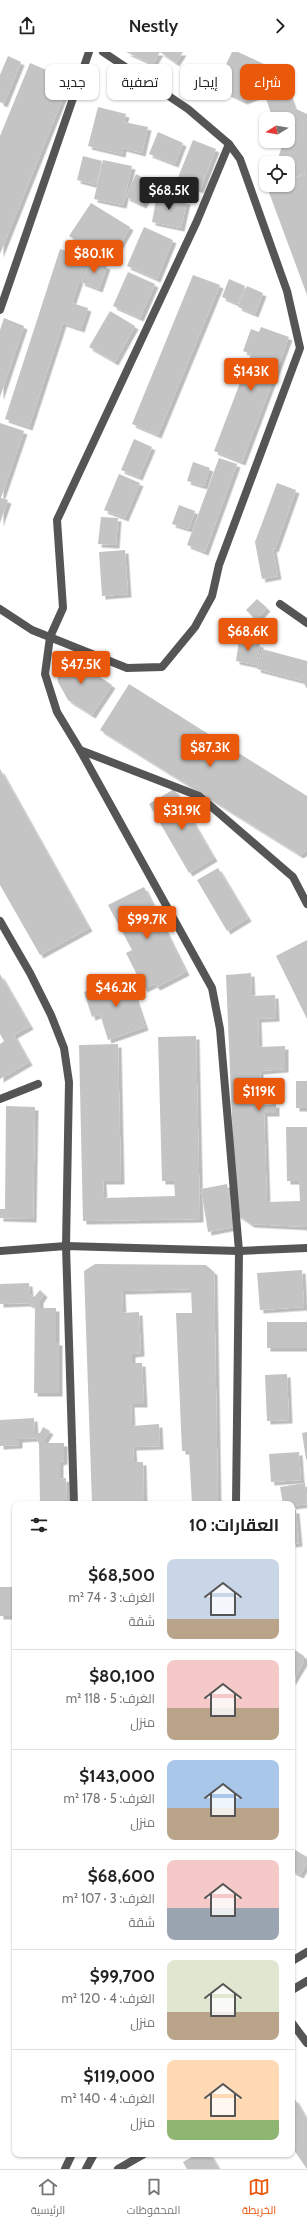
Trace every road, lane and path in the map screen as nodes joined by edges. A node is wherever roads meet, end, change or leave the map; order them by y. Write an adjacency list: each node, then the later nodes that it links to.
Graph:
1 (89, 52): 4 (street)
2 (103, 52): 3 (street)
3 (230, 144): 8 (street); 8 (street)
4 (0, 310)
5 (280, 604): 7 (street)
6 (0, 609): 8 (street)
7 (307, 623)
8 (50, 637): 9 (street)
9 (80, 750): 10 (street); 17 (street)
10 (307, 904)
11 (0, 921): 14 (street)
12 (38, 1084): 13 (street)
13 (0, 1099)
14 (66, 1246): 16 (street); 17 (street); 18 (street)
15 (307, 1248): 17 (street)
16 (0, 1251)
17 (239, 1251): 19 (street)
18 (74, 1501)
19 (236, 1501)
20 (307, 1952): 21 (street)
21 (295, 1958)
22 (307, 1981): 23 (street)
23 (295, 1988)
24 (295, 2026): 25 (street)
25 (307, 2042)
26 (71, 2157): 29 (street)
27 (92, 2157): 30 (street)
28 (139, 2157): 31 (street)
29 (65, 2169)
30 (86, 2169)
31 (118, 2169)

